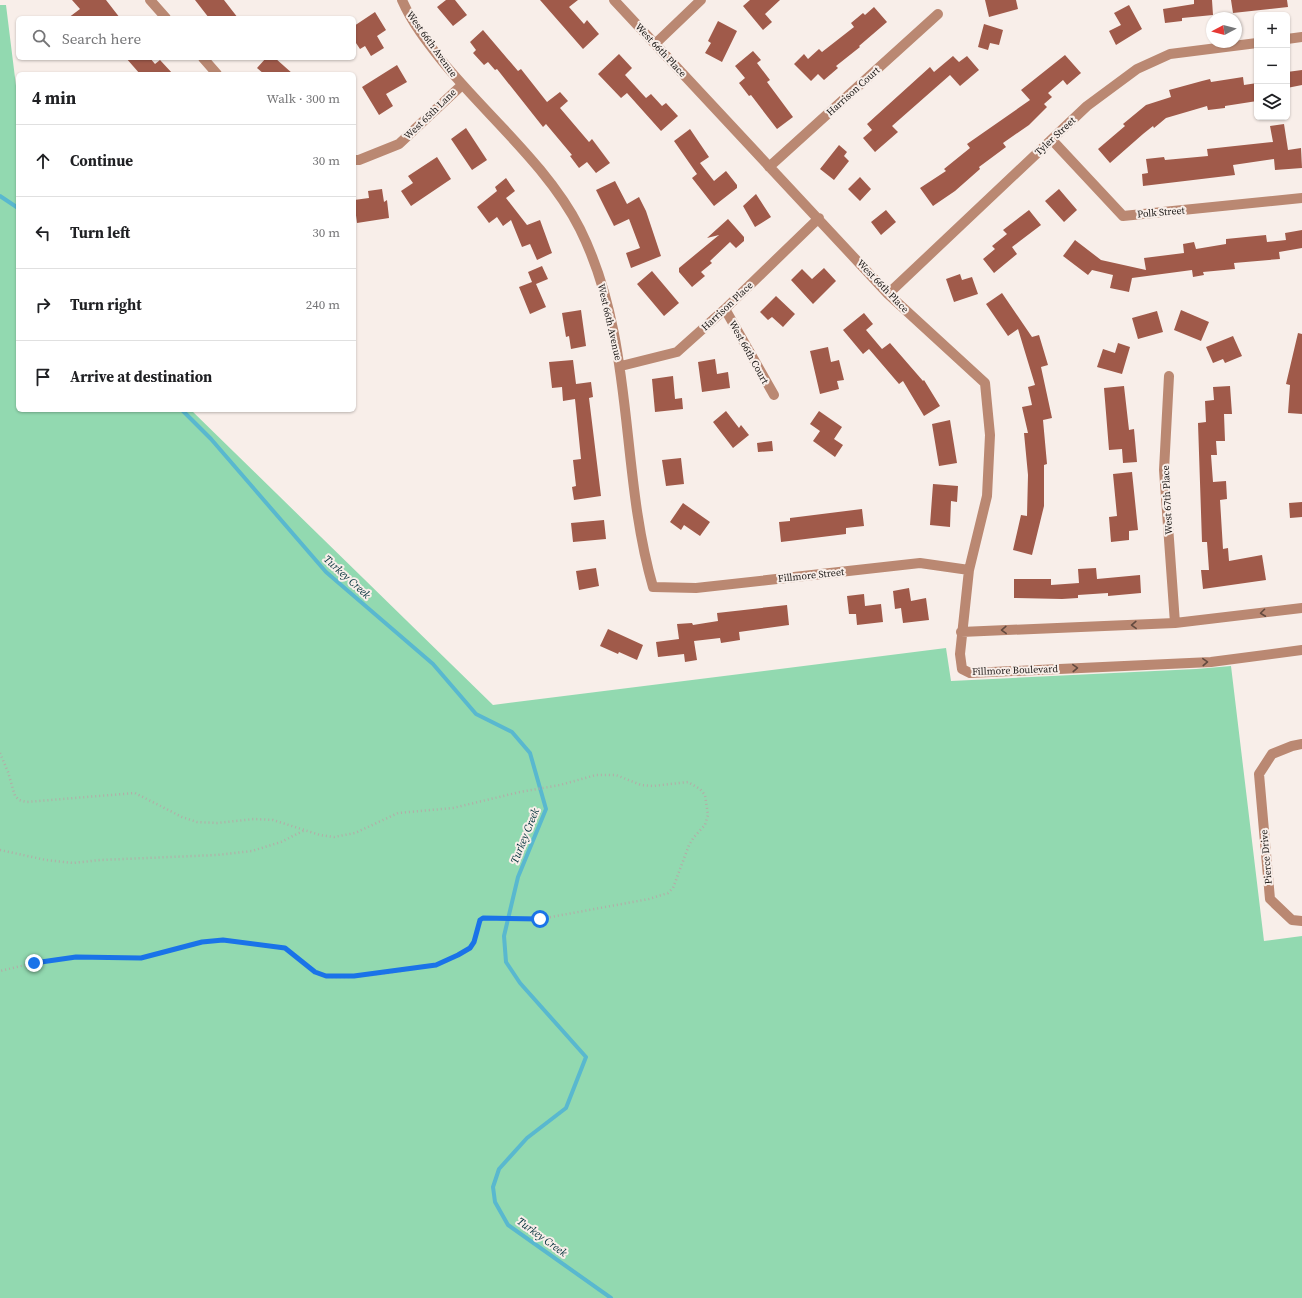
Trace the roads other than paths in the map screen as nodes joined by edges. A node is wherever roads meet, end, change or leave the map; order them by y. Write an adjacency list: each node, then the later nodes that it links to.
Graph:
1 (150, 0): 6 (street)
2 (402, 0): 13 (street, West 66th Avenue)
3 (614, 0): 10 (street, West 66th Place)
4 (700, 0): 10 (street)
5 (938, 14): 16 (street, Harrison Court)
6 (164, 16)
7 (1302, 37): 8 (street)
8 (1290, 39)
9 (1254, 43): 14 (street, Tyler Street)
10 (655, 44): 16 (street, West 66th Place)
11 (205, 60): 12 (street)
12 (215, 72)
13 (462, 85): 15 (street, West 65th Lane); 21 (street, West 66th Avenue)
14 (1052, 140): 17 (street, Polk Street); 19 (street, Tyler Street)
15 (356, 160)
16 (769, 167): 18 (street, West 66th Place)
17 (1302, 198)
18 (819, 218): 19 (street, West 66th Place); 20 (street, Harrison Place)
19 (888, 294): 24 (street, West 66th Place)
20 (725, 309): 21 (street, Harrison Place); 23 (street, West 66th Court)
21 (621, 366): 25 (street, West 66th Avenue)
22 (1169, 376): 27 (street, West 67th Place)
23 (774, 395)
24 (969, 570): 25 (street, Fillmore Street); 28 (street, West 66th Place)
25 (653, 587)
26 (1302, 608): 27 (street, one-way to 27)
27 (1175, 623): 28 (street, one-way to 28)
28 (962, 632): 29 (street, Fillmore Boulevard, one-way to 29)
29 (1302, 650)
30 (1302, 744): 31 (street, Pierce Drive)
31 (1302, 921)

